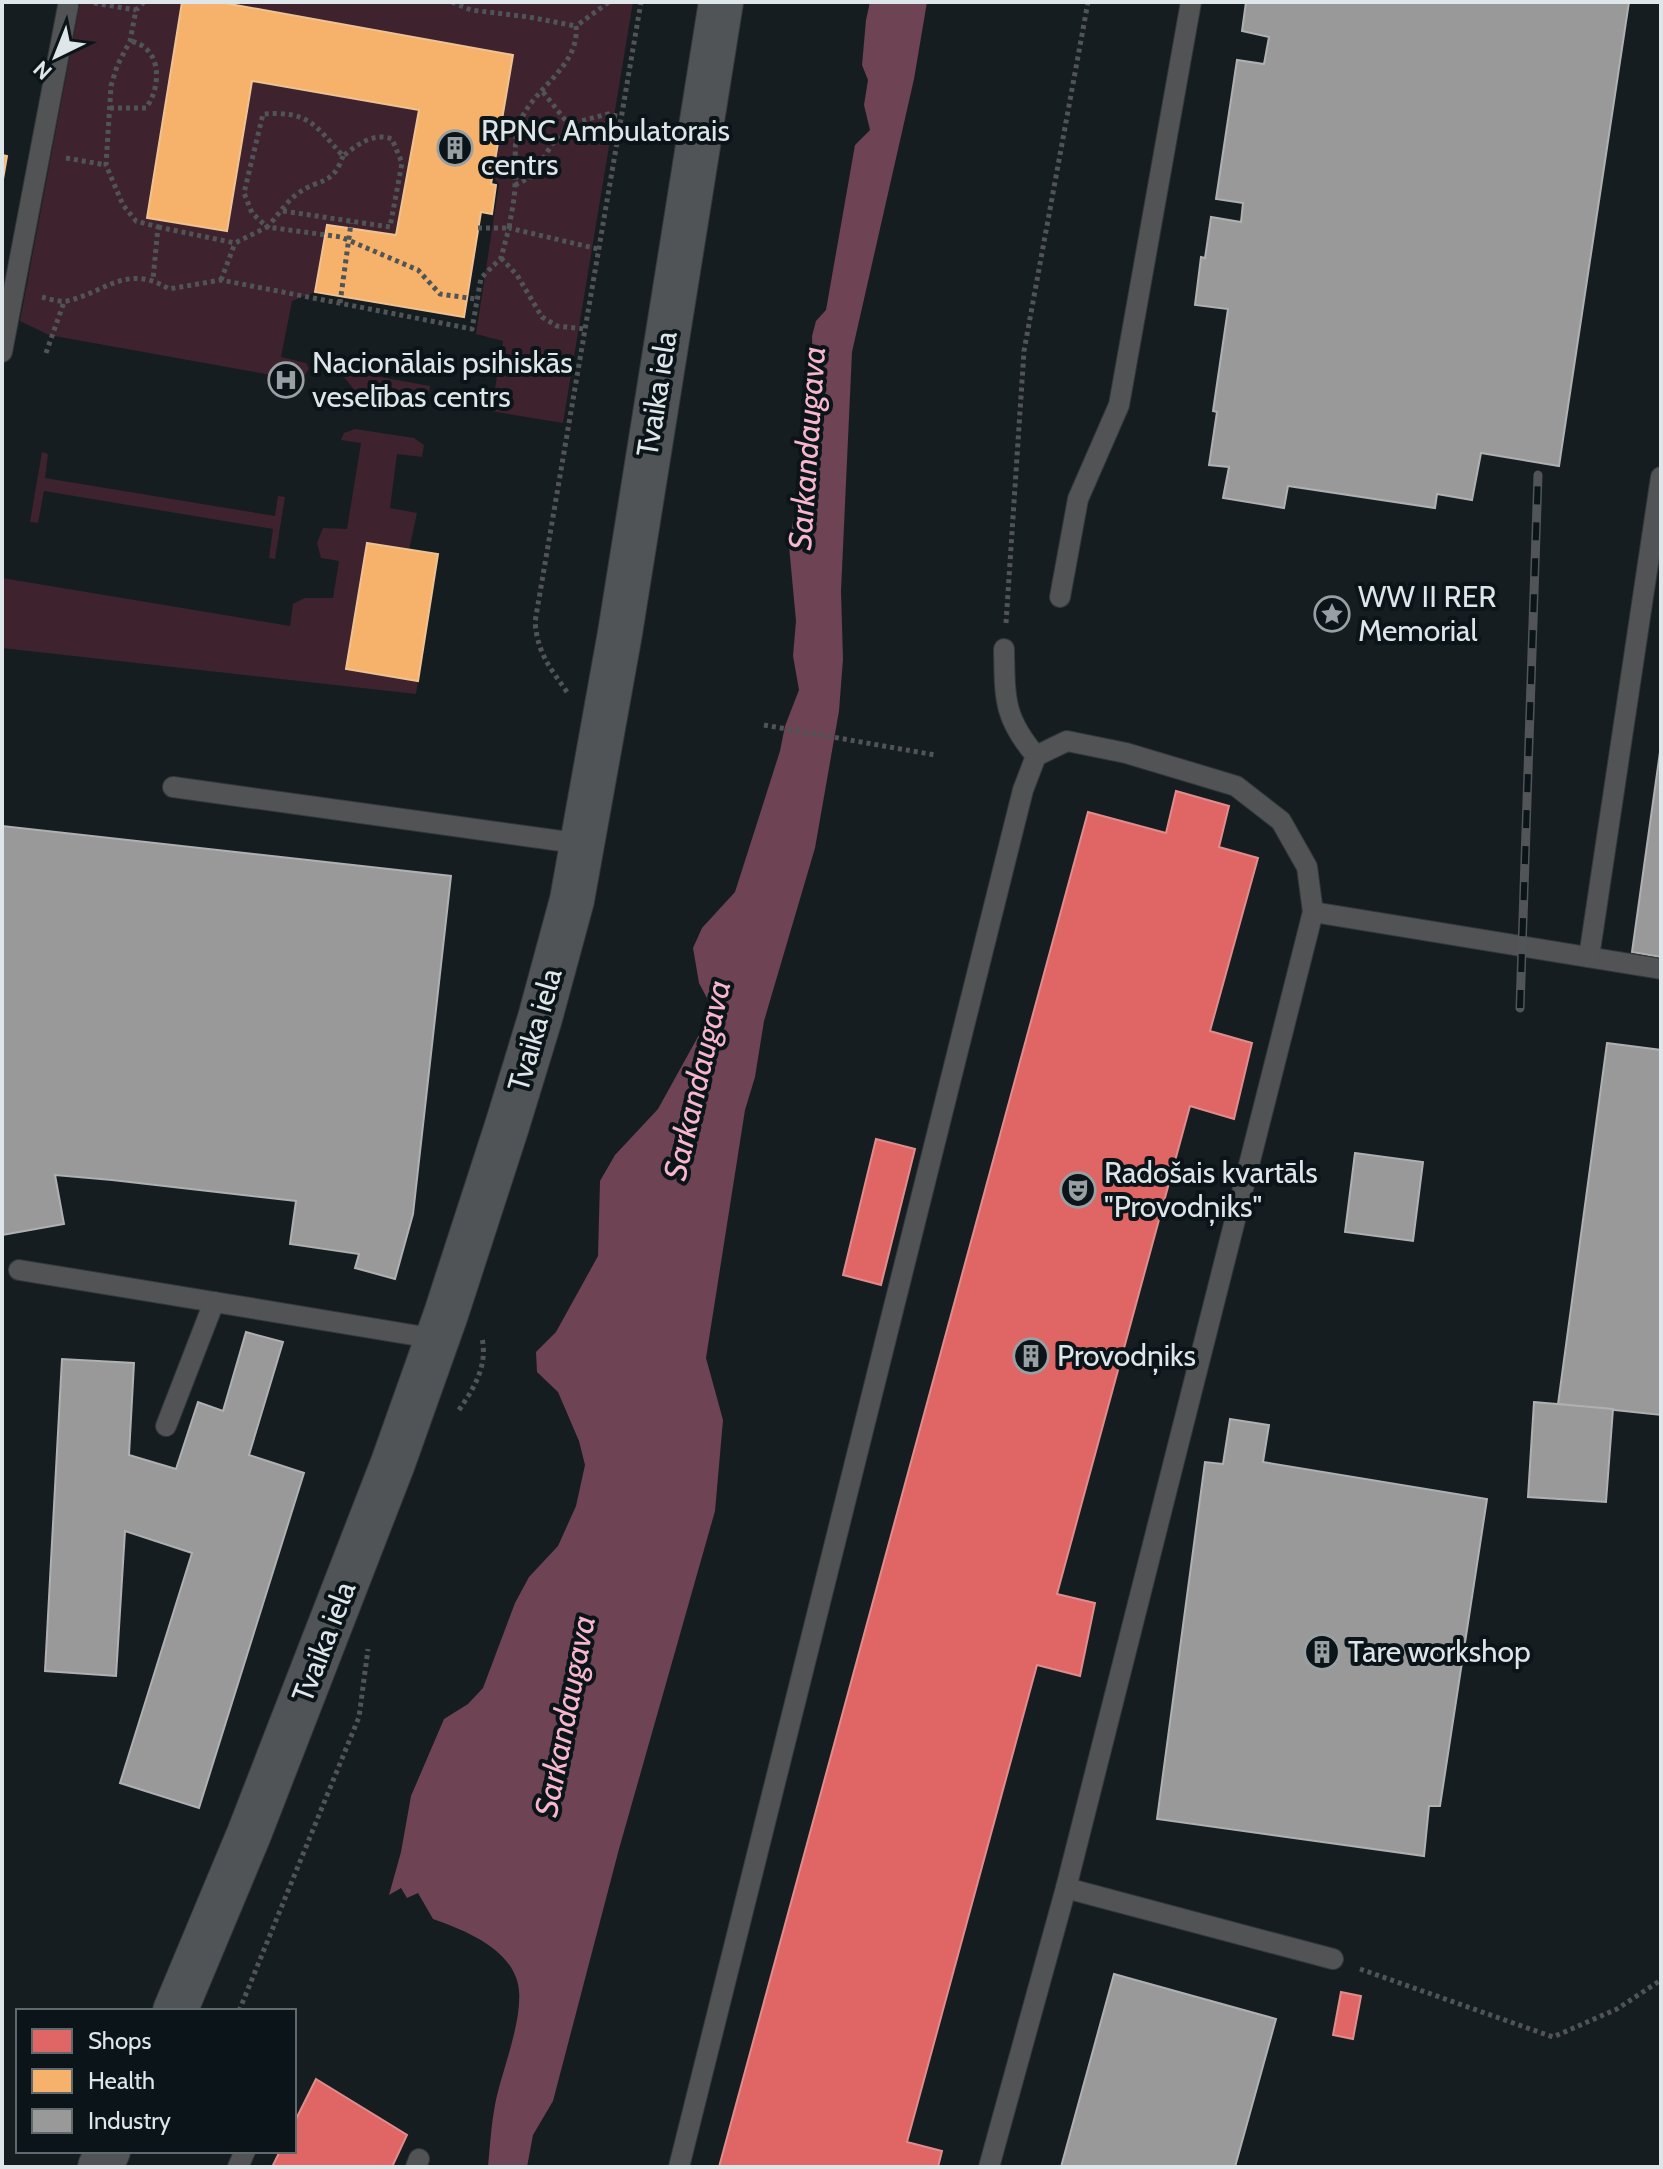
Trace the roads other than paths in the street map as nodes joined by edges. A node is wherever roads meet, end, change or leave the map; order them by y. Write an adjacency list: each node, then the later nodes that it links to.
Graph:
1 (721, 2): 10 (main road, Tvaika iela)
2 (1191, 2): 6 (lane)
3 (63, 3): 4 (lane)
4 (3, 348)
5 (1661, 477): 12 (lane)
6 (1060, 597)
7 (1004, 649): 8 (lane)
8 (1036, 756): 11 (lane); 21 (lane)
9 (173, 787): 10 (lane)
10 (583, 844): 16 (main road, Tvaika iela)
11 (1313, 912): 12 (lane); 18 (lane)
12 (1589, 957): 13 (lane)
13 (1661, 969)
14 (19, 1270): 15 (lane)
15 (214, 1302): 16 (lane); 17 (lane)
16 (437, 1339): 20 (main road, Tvaika iela)
17 (166, 1426)
18 (1066, 1888): 19 (lane); 22 (lane)
19 (1333, 1959)
20 (176, 2009)
21 (679, 2167)
22 (989, 2167)

